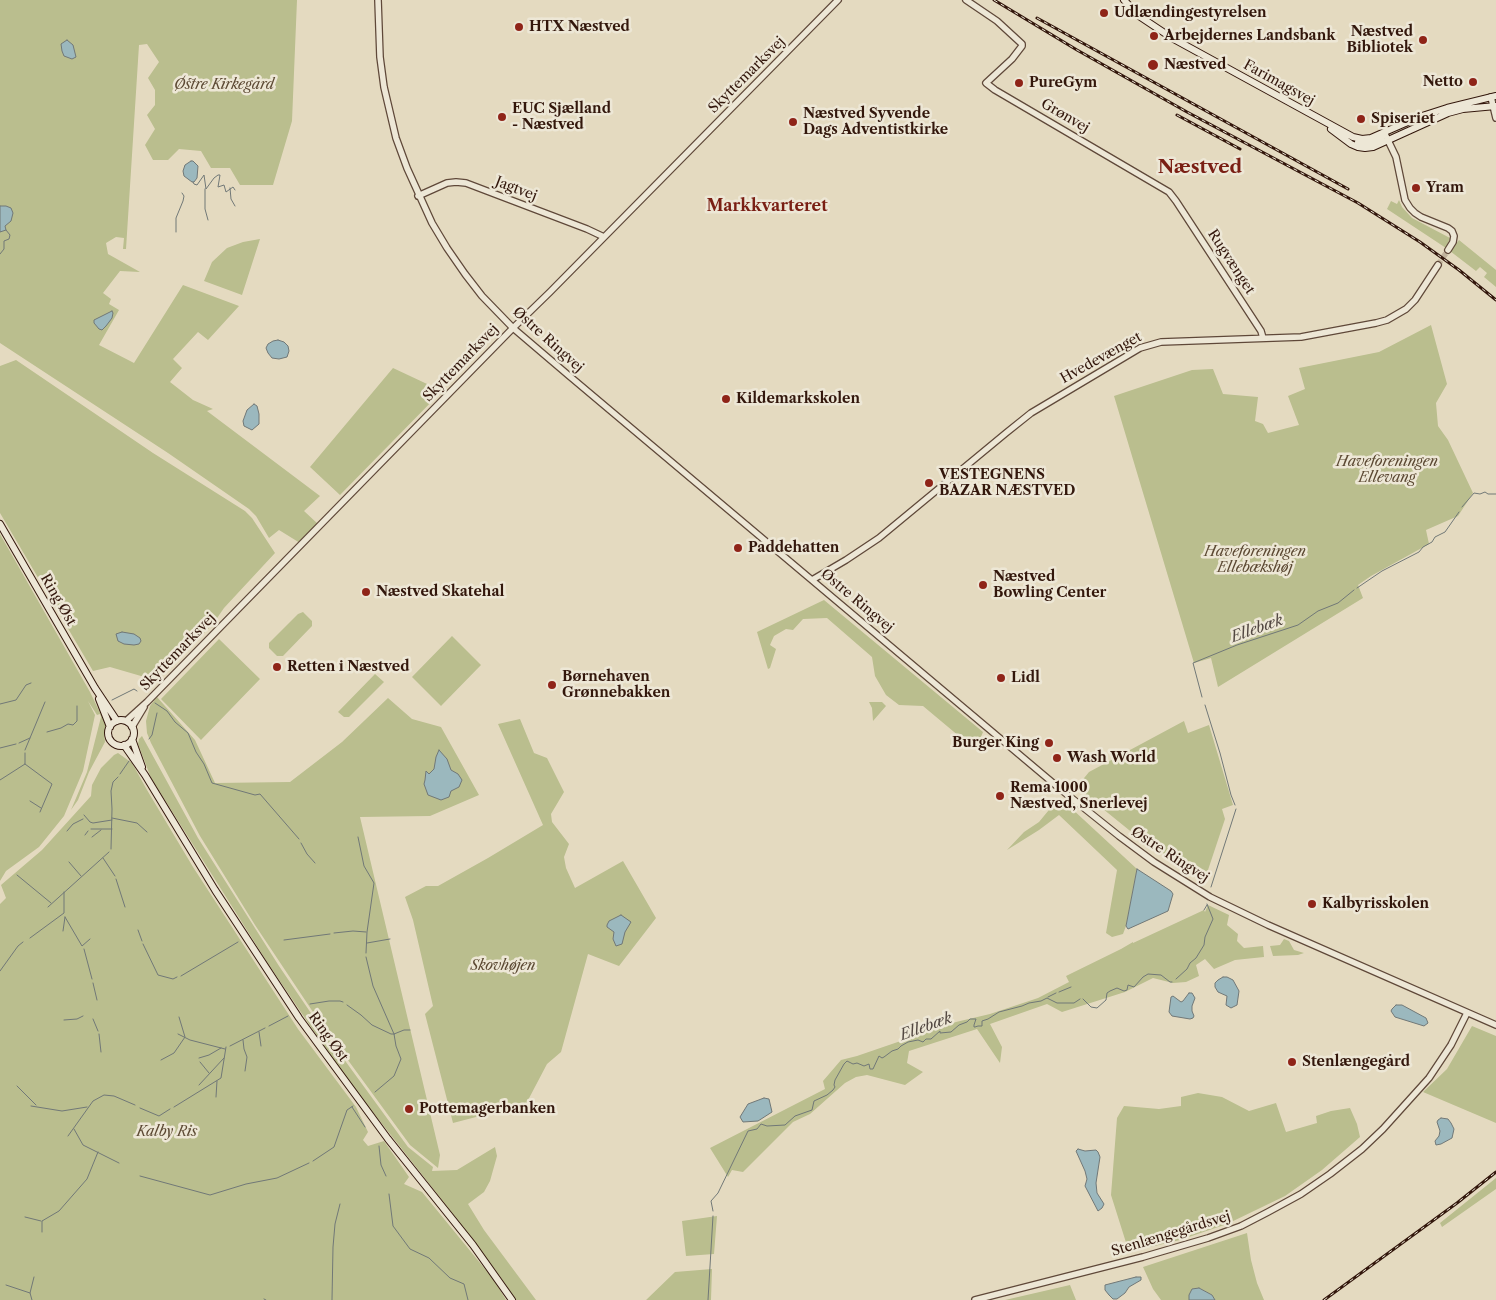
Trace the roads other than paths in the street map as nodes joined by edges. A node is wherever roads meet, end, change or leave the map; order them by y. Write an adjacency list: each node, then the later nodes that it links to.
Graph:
1 (378, 0): 14 (street, Østre Ringvej)
2 (838, 0): 16 (street, Skyttemarksvej)
3 (966, 0): 5 (street)
4 (1124, 0): 10 (main road, Farimagsvej)
5 (977, 2): 15 (street, Grønvej)
6 (1493, 96): 7 (street); 8 (main road, Farimagsvej)
7 (1495, 106): 9 (street); 13 (main road, Farimagsvej)
8 (1433, 113): 11 (main road, Farimagsvej); 13 (main road)
9 (1496, 118)
10 (1323, 121): 11 (main road, Farimagsvej); 12 (main road, Farimagsvej)
11 (1384, 132): 12 (main road); 13 (street)
12 (1340, 136): 13 (main road, Farimagsvej)
13 (1388, 141): 17 (street)
14 (418, 196): 16 (street, Jagtvej); 19 (street, Østre Ringvej)
15 (1176, 200): 20 (street, Rugvænget)
16 (604, 237): 19 (street, Skyttemarksvej)
17 (1448, 250)
18 (1438, 265): 20 (street, Hvedevænget)
19 (513, 328): 22 (street, Østre Ringvej); 24 (street, Skyttemarksvej)
20 (1263, 338): 22 (street, Hvedevænget)
21 (0, 524): 23 (main road, Ring Øst)
22 (812, 580): 32 (street, Østre Ringvej)
23 (95, 688): 25 (main road, Ring Øst); 27 (main road, Ring Øst)
24 (147, 702): 26 (street, Skyttemarksvej); 28 (street, Skyttemarksvej)
25 (117, 721): 26 (main road); 27 (main road)
26 (126, 721): 28 (main road)
27 (110, 727): 30 (main road)
28 (132, 727): 29 (main road)
29 (132, 739): 30 (main road); 31 (main road, Ring Øst)
30 (124, 745): 31 (main road, Ring Øst)
31 (145, 775): 34 (main road, Ring Øst)
32 (1467, 1013): 33 (street, Østre Ringvej); 35 (street, Stenlængegårdsvej)
33 (1496, 1025)
34 (512, 1300)
35 (975, 1300)

